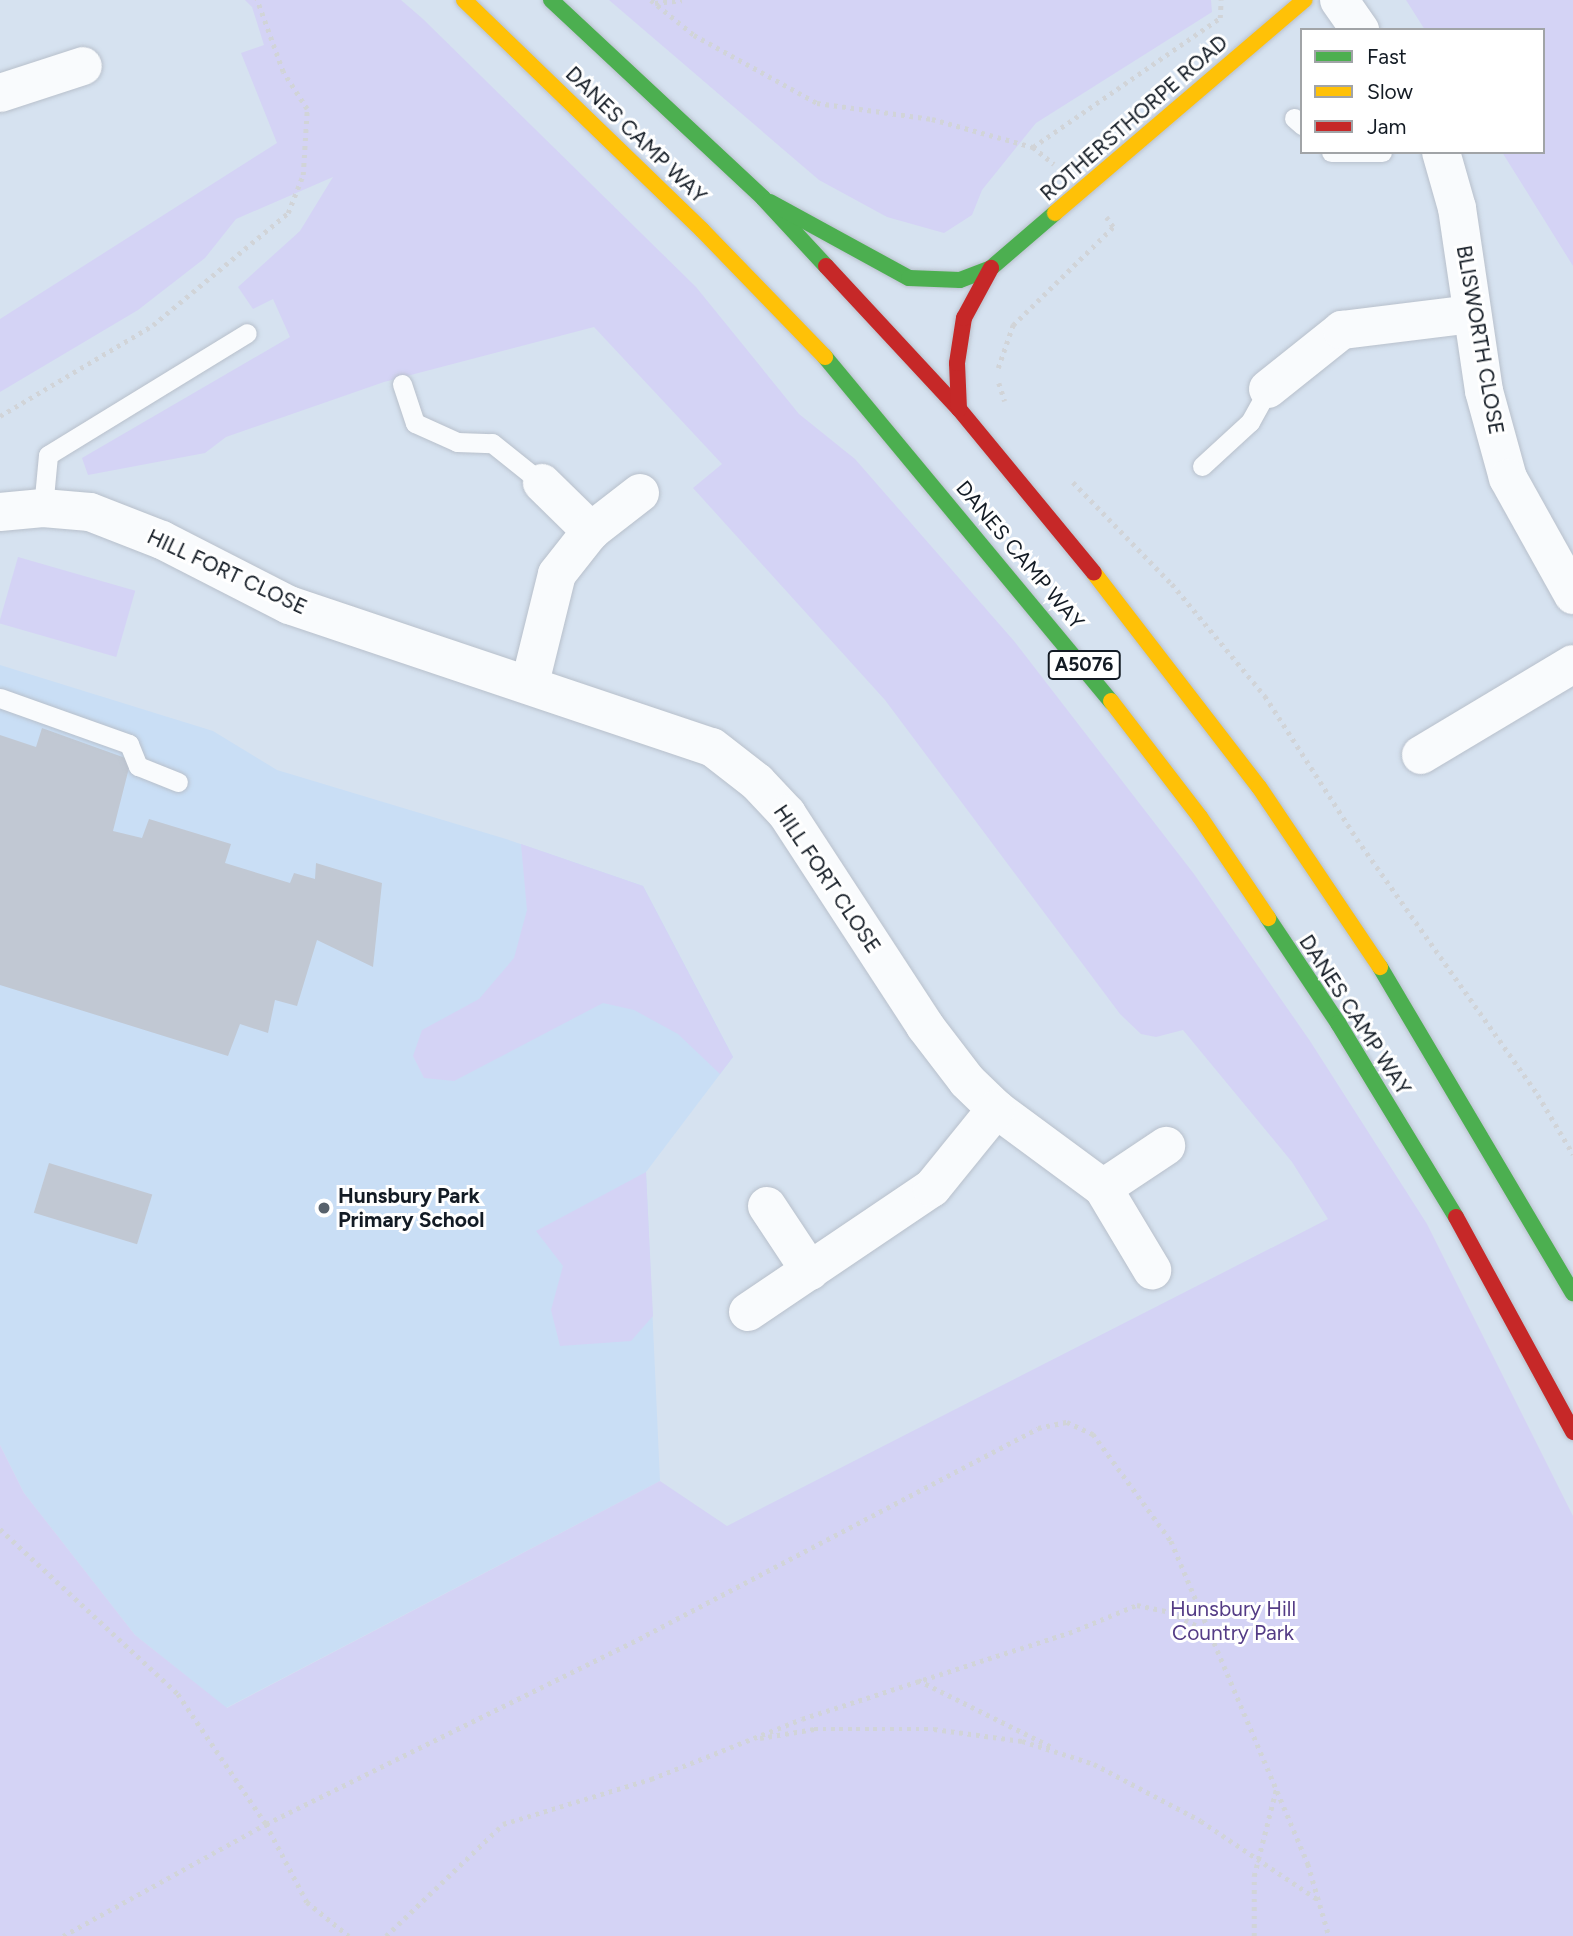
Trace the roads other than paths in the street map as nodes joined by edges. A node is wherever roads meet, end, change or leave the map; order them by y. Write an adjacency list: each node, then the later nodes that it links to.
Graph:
1 (464, 0): 36 (main road, DANES CAMP WAY / A5076)
2 (551, 0): 9 (main road, DANES CAMP WAY / A5076)
3 (1304, 0): 10 (main road, ROTHERSTHORPE ROAD)
4 (1339, 0): 5 (street)
5 (1359, 28)
6 (83, 66): 7 (street)
7 (0, 93)
8 (1442, 154): 11 (street, BLISWORTH CLOSE)
9 (764, 198): 10 (main road, ROTHERSTHORPE ROAD); 15 (main road, DANES CAMP WAY / A5076)
10 (991, 268): 15 (main road, ROTHERSTHORPE ROAD)
11 (1472, 314): 14 (street); 22 (street, BLISWORTH CLOSE)
12 (247, 333): 19 (lane)
13 (402, 384): 17 (lane)
14 (1268, 389): 16 (lane)
15 (959, 409): 34 (main road, DANES CAMP WAY / A5076)
16 (1202, 466)
17 (542, 483): 21 (street)
18 (640, 493): 21 (street)
19 (43, 508): 20 (street, HILL FORT CLOSE); 24 (street, HILL FORT CLOSE)
20 (0, 512)
21 (591, 531): 24 (street)
22 (1573, 596)
23 (1573, 664): 26 (street)
24 (530, 683): 28 (street, HILL FORT CLOSE)
25 (0, 698): 27 (lane)
26 (1421, 755)
27 (178, 782)
28 (996, 1109): 30 (street, HILL FORT CLOSE); 33 (street)
29 (1167, 1146): 30 (street)
30 (1103, 1188): 32 (street, HILL FORT CLOSE)
31 (767, 1206): 33 (street)
32 (1152, 1270)
33 (810, 1271): 35 (street)
34 (1573, 1293)
35 (748, 1312)
36 (1573, 1432)

